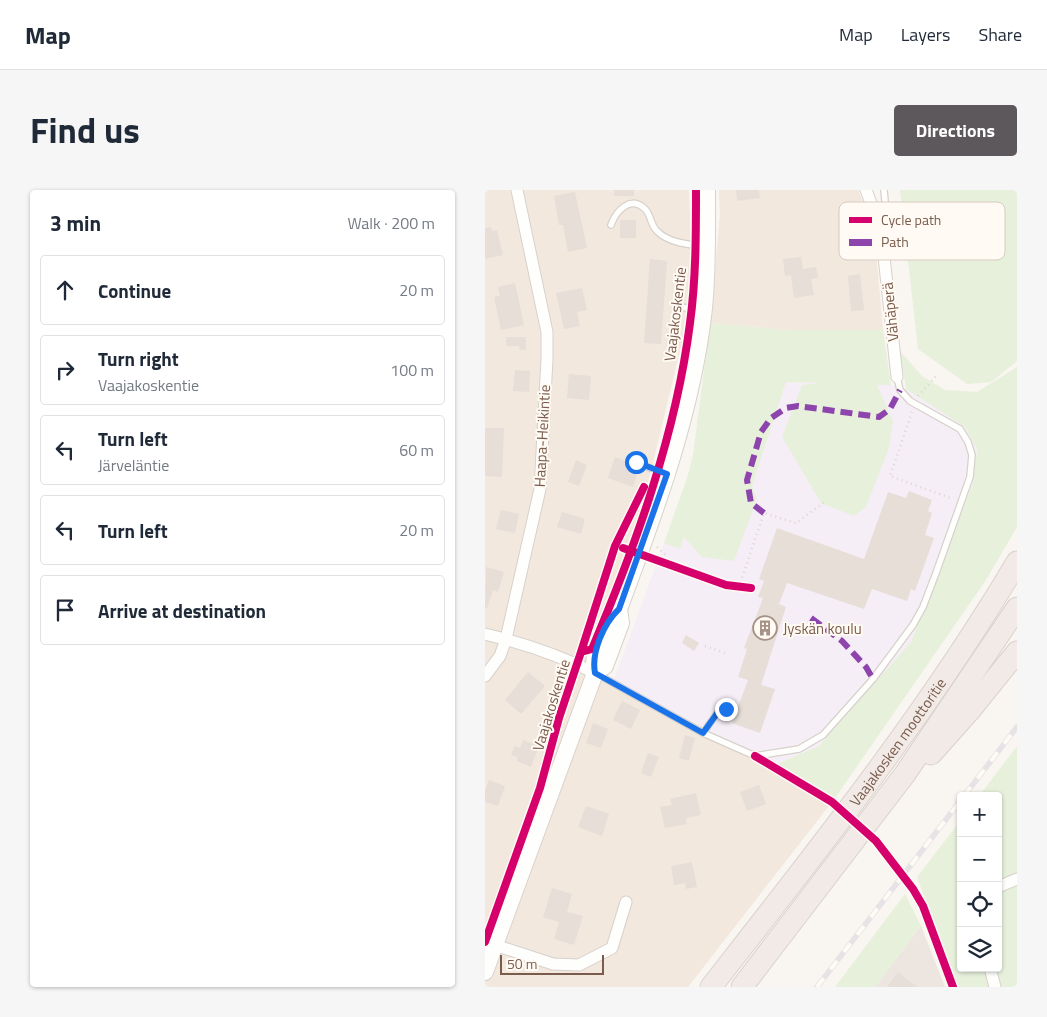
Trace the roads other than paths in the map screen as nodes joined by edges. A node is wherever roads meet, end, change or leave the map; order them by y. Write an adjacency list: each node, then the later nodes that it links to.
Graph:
1 (517, 190): 16 (street, Haapa-Heikintie)
2 (707, 190): 6 (main road, Vaajakoskentie)
3 (866, 190): 4 (street, Vähäperä)
4 (871, 202)
5 (611, 225): 6 (lane)
6 (707, 245): 9 (main road, Vaajakoskentie)
7 (884, 260): 10 (street, Vähäperä)
8 (677, 306): 9 (lane)
9 (703, 309): 12 (main road, Vaajakoskentie)
10 (897, 377): 21 (lane)
11 (636, 462): 12 (lane)
12 (667, 474): 18 (main road, Vaajakoskentie)
13 (1017, 562): 29 (highway, Vaajakosken moottoritie)
14 (1017, 608): 22 (highway, Vaajakosken moottoritie)
15 (485, 634): 16 (street)
16 (506, 639): 18 (street); 19 (street, Haapa-Heikintie)
17 (1017, 652): 22 (highway)
18 (595, 673): 21 (lane); 26 (main road, Vaajakoskentie)
19 (485, 676)
20 (726, 709): 21 (lane)
21 (703, 733)
22 (905, 774): 30 (highway, Vaajakosken moottoritie)
23 (1017, 879): 24 (street)
24 (1002, 885)
25 (626, 902): 26 (street)
26 (495, 945): 27 (main road, Vaajakoskentie)
27 (486, 968)
28 (991, 972): 31 (street)
29 (711, 987)
30 (742, 987)
31 (995, 987)

